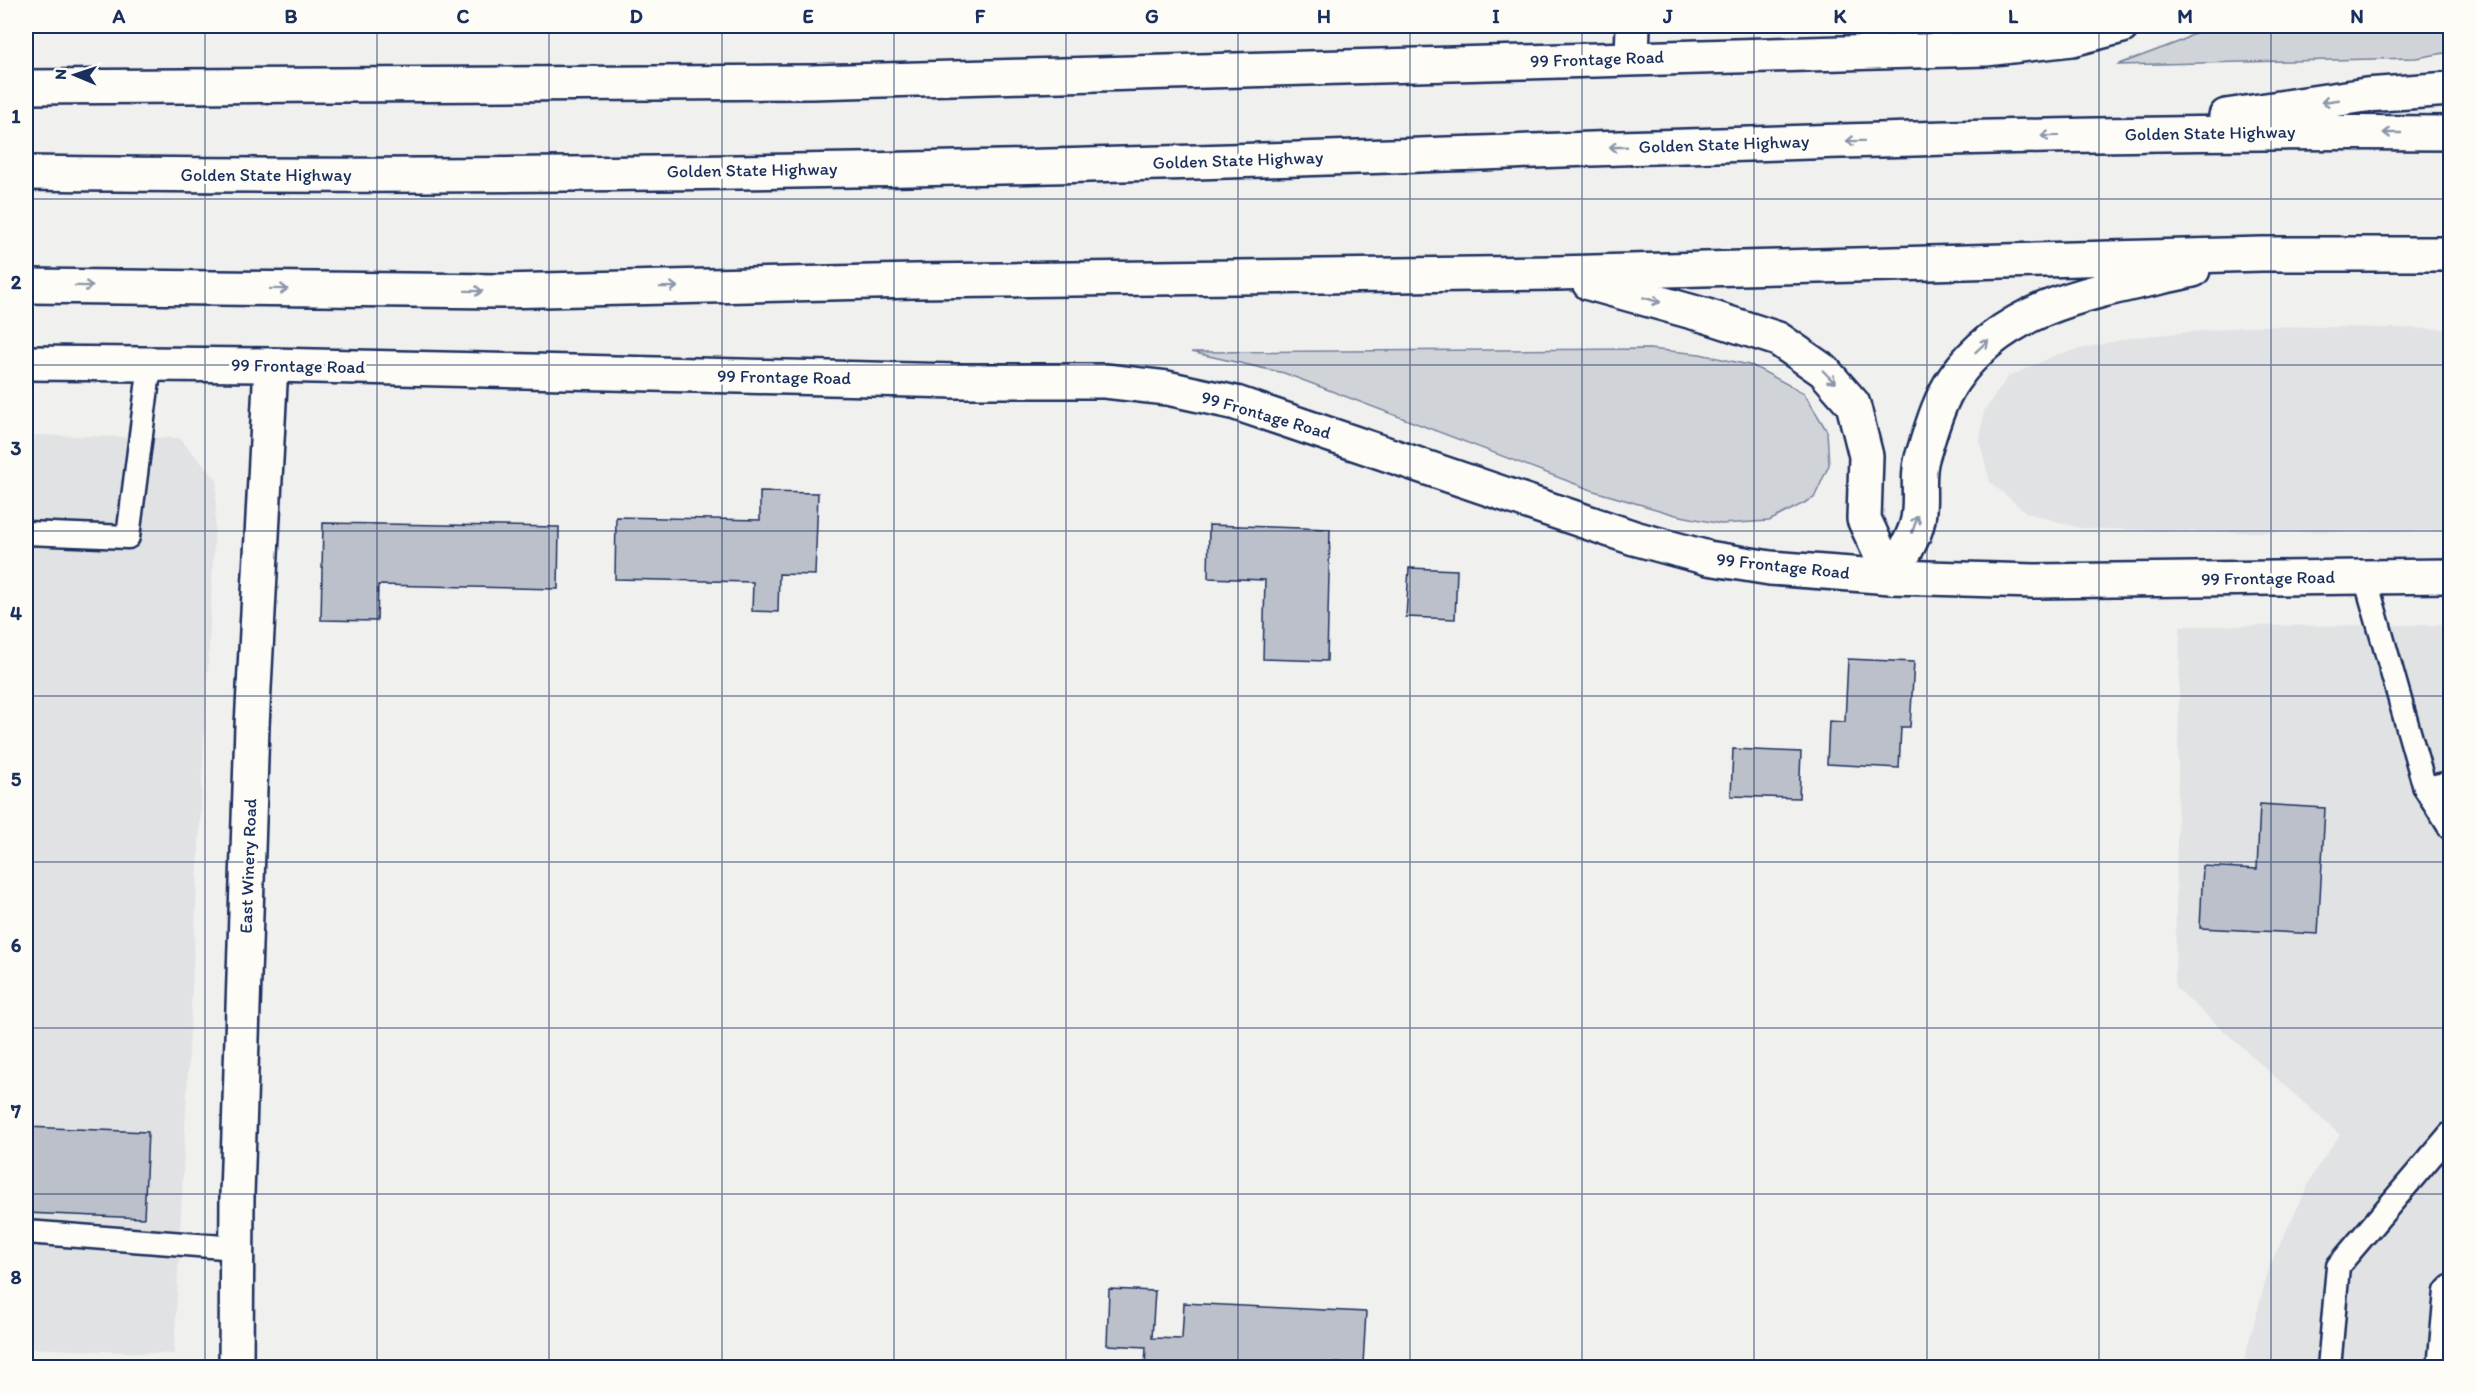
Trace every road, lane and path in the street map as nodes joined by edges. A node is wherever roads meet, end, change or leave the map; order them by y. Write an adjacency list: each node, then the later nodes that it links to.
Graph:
1 (1633, 26): 4 (main road)
2 (2122, 26): 3 (main road, 99 Frontage Road)
3 (1905, 38): 4 (main road, 99 Frontage Road)
4 (1632, 58): 5 (main road, 99 Frontage Road)
5 (26, 87)
6 (2451, 89): 8 (main road, one-way to 8)
7 (2451, 133): 8 (main road, Golden State Highway, one-way to 8)
8 (2097, 135): 9 (main road, Golden State Highway, one-way to 9)
9 (26, 173)
10 (2262, 254): 11 (main road); 12 (main road); 19 (main road, one-way to 10)
11 (2451, 254)
12 (1556, 273): 13 (main road, one-way to 12); 19 (main road, one-way to 19)
13 (26, 286)
14 (26, 363): 15 (main road, 99 Frontage Road)
15 (150, 364): 16 (main road, 99 Frontage Road); 17 (lane)
16 (271, 365): 19 (main road, 99 Frontage Road); 26 (main road, East Winery Road)
17 (26, 533)
18 (2451, 576): 20 (main road, 99 Frontage Road)
19 (1891, 577): 20 (main road, 99 Frontage Road)
20 (2365, 577): 22 (lane)
21 (2451, 783): 22 (lane)
22 (2425, 788): 23 (lane)
23 (2451, 828)
24 (2451, 1134): 29 (lane)
25 (26, 1232): 26 (lane)
26 (237, 1248): 28 (main road, East Winery Road)
27 (2451, 1287): 30 (lane)
28 (236, 1368)
29 (2329, 1368)
30 (2439, 1368)

